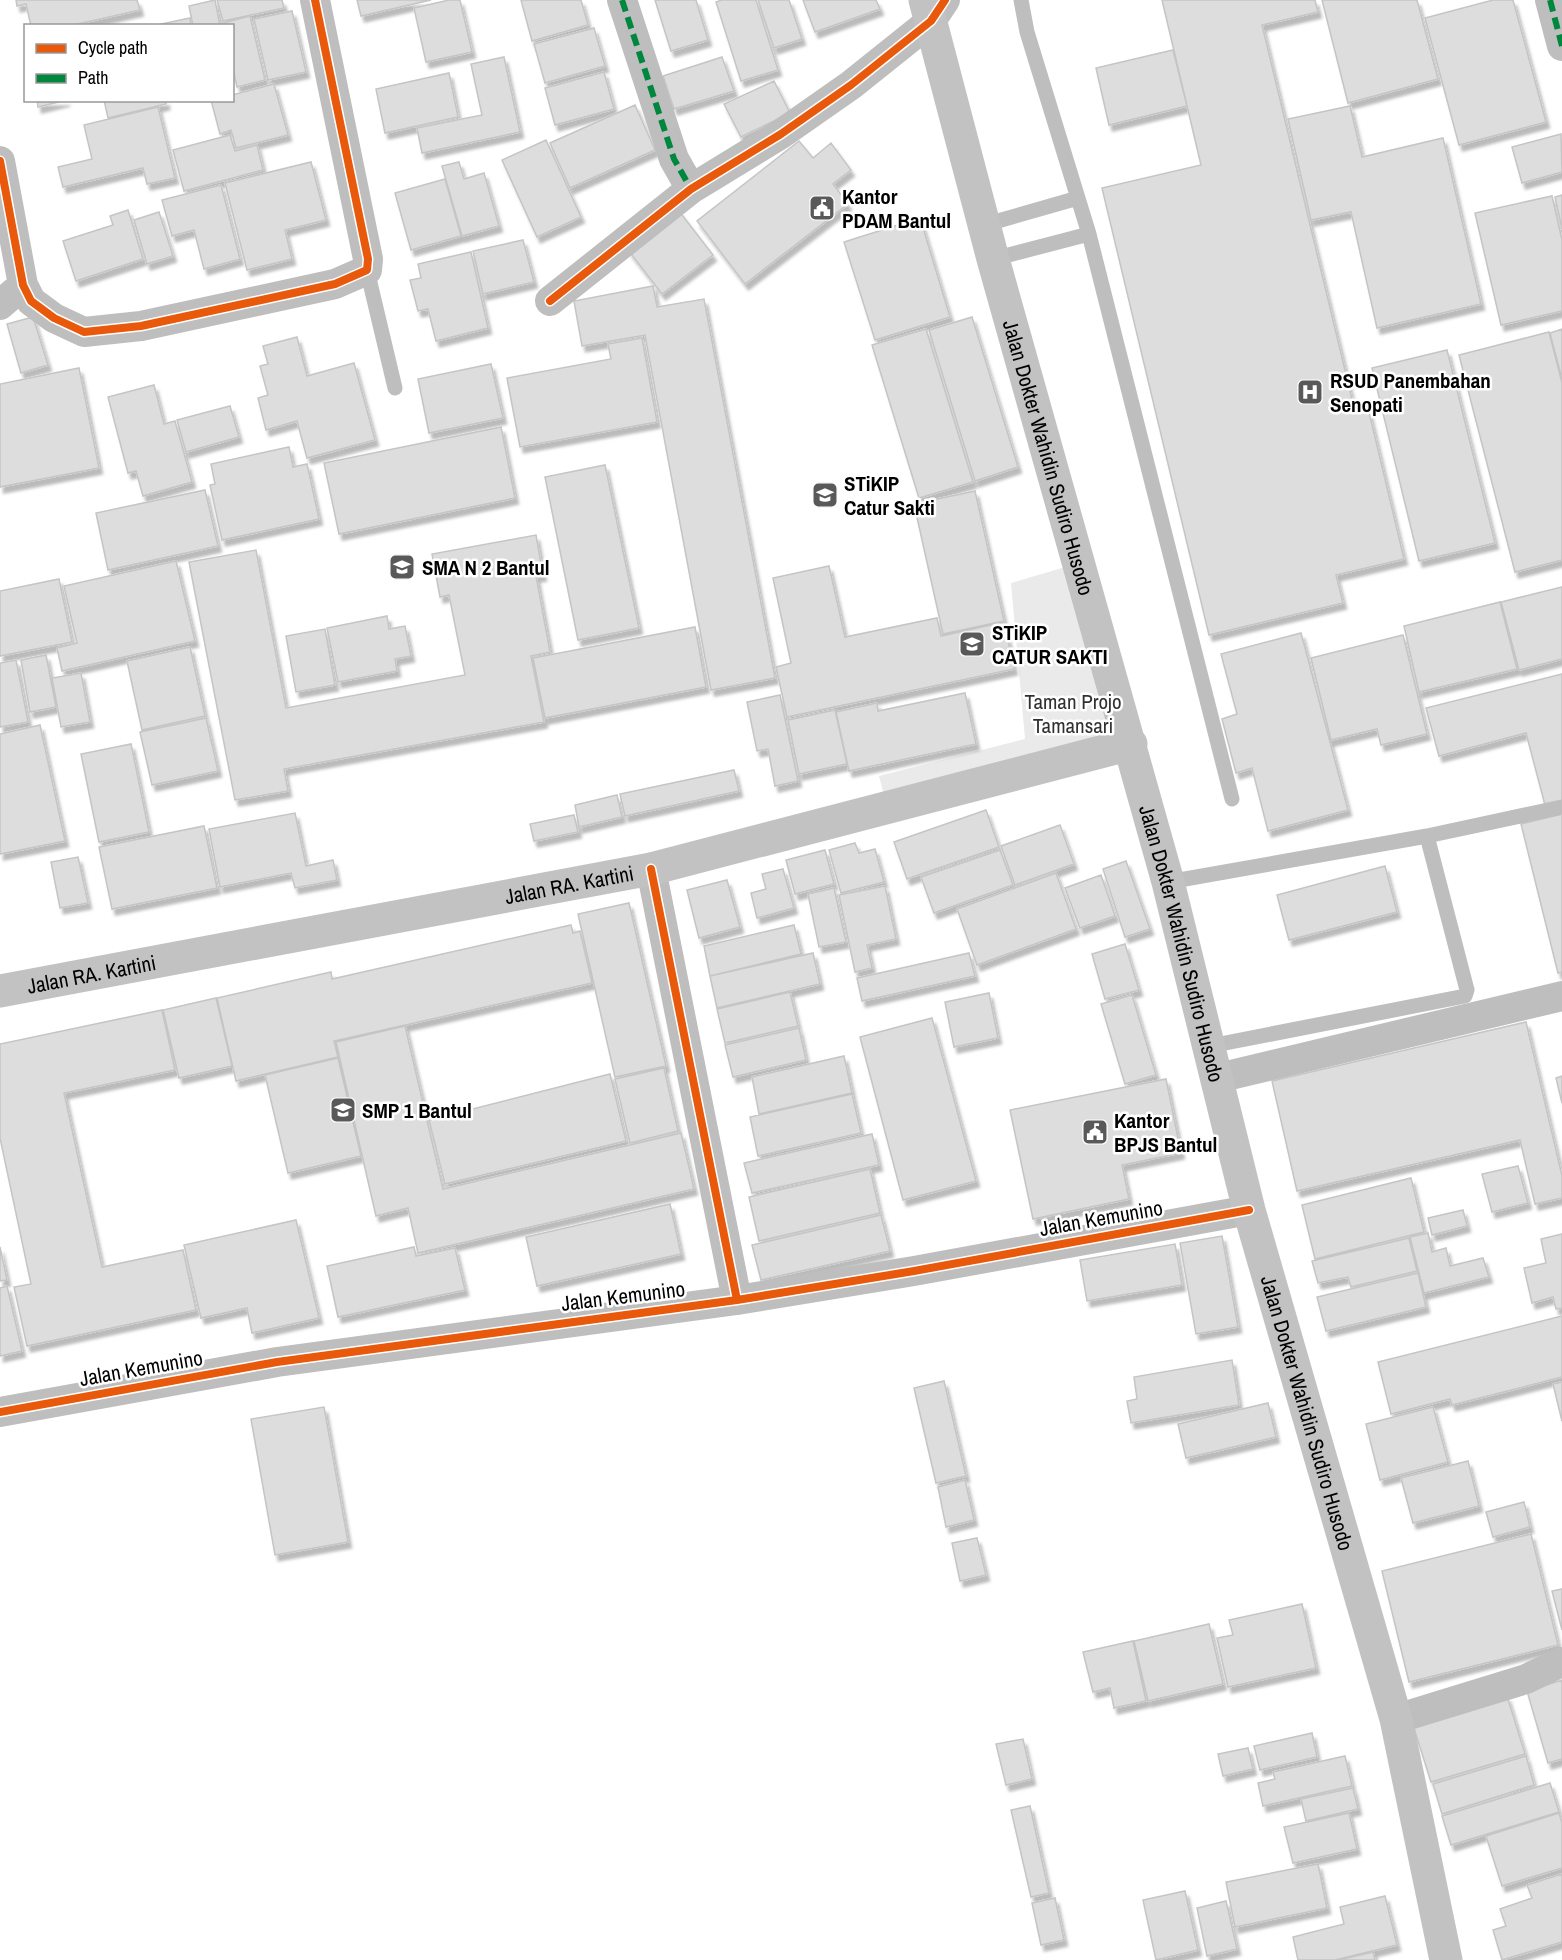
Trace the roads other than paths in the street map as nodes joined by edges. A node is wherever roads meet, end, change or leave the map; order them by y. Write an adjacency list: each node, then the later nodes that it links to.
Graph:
1 (315, 0): 13 (street)
2 (622, 0): 8 (street)
3 (1021, 0): 9 (lane)
4 (1551, 0): 6 (street)
5 (934, 7): 8 (street); 10 (main road, Jalan Dokter Wahidin Sudiro Husodo)
6 (1562, 46)
7 (0, 161): 14 (street)
8 (691, 189): 15 (street)
9 (1078, 198): 10 (lane); 11 (lane)
10 (984, 225): 12 (main road, Jalan Dokter Wahidin Sudiro Husodo)
11 (1089, 234): 12 (lane); 19 (lane)
12 (993, 259): 18 (main road, Jalan Dokter Wahidin Sudiro Husodo)
13 (367, 270): 14 (street); 17 (lane)
14 (23, 285): 16 (street)
15 (550, 301)
16 (0, 305)
17 (395, 388)
18 (1131, 744): 22 (main road, Jalan RA. Kartini); 23 (main road, Jalan Dokter Wahidin Sudiro Husodo)
19 (1232, 799)
20 (1562, 807): 21 (lane)
21 (1427, 836): 23 (lane); 26 (lane)
22 (651, 869): 24 (main road, Jalan RA. Kartini); 29 (street)
23 (1168, 882): 26 (main road, Jalan Dokter Wahidin Sudiro Husodo)
24 (0, 991)
25 (1562, 996): 27 (street)
26 (1210, 1046): 27 (main road, Jalan Dokter Wahidin Sudiro Husodo)
27 (1218, 1078): 28 (main road, Jalan Dokter Wahidin Sudiro Husodo)
28 (1249, 1210): 29 (street, Jalan Kemunino); 32 (main road, Jalan Dokter Wahidin Sudiro Husodo)
29 (737, 1300): 30 (street, Jalan Kemunino)
30 (0, 1412)
31 (1562, 1662): 32 (street)
32 (1396, 1719): 33 (main road, Jalan Dokter Wahidin Sudiro Husodo)
33 (1446, 1960)

